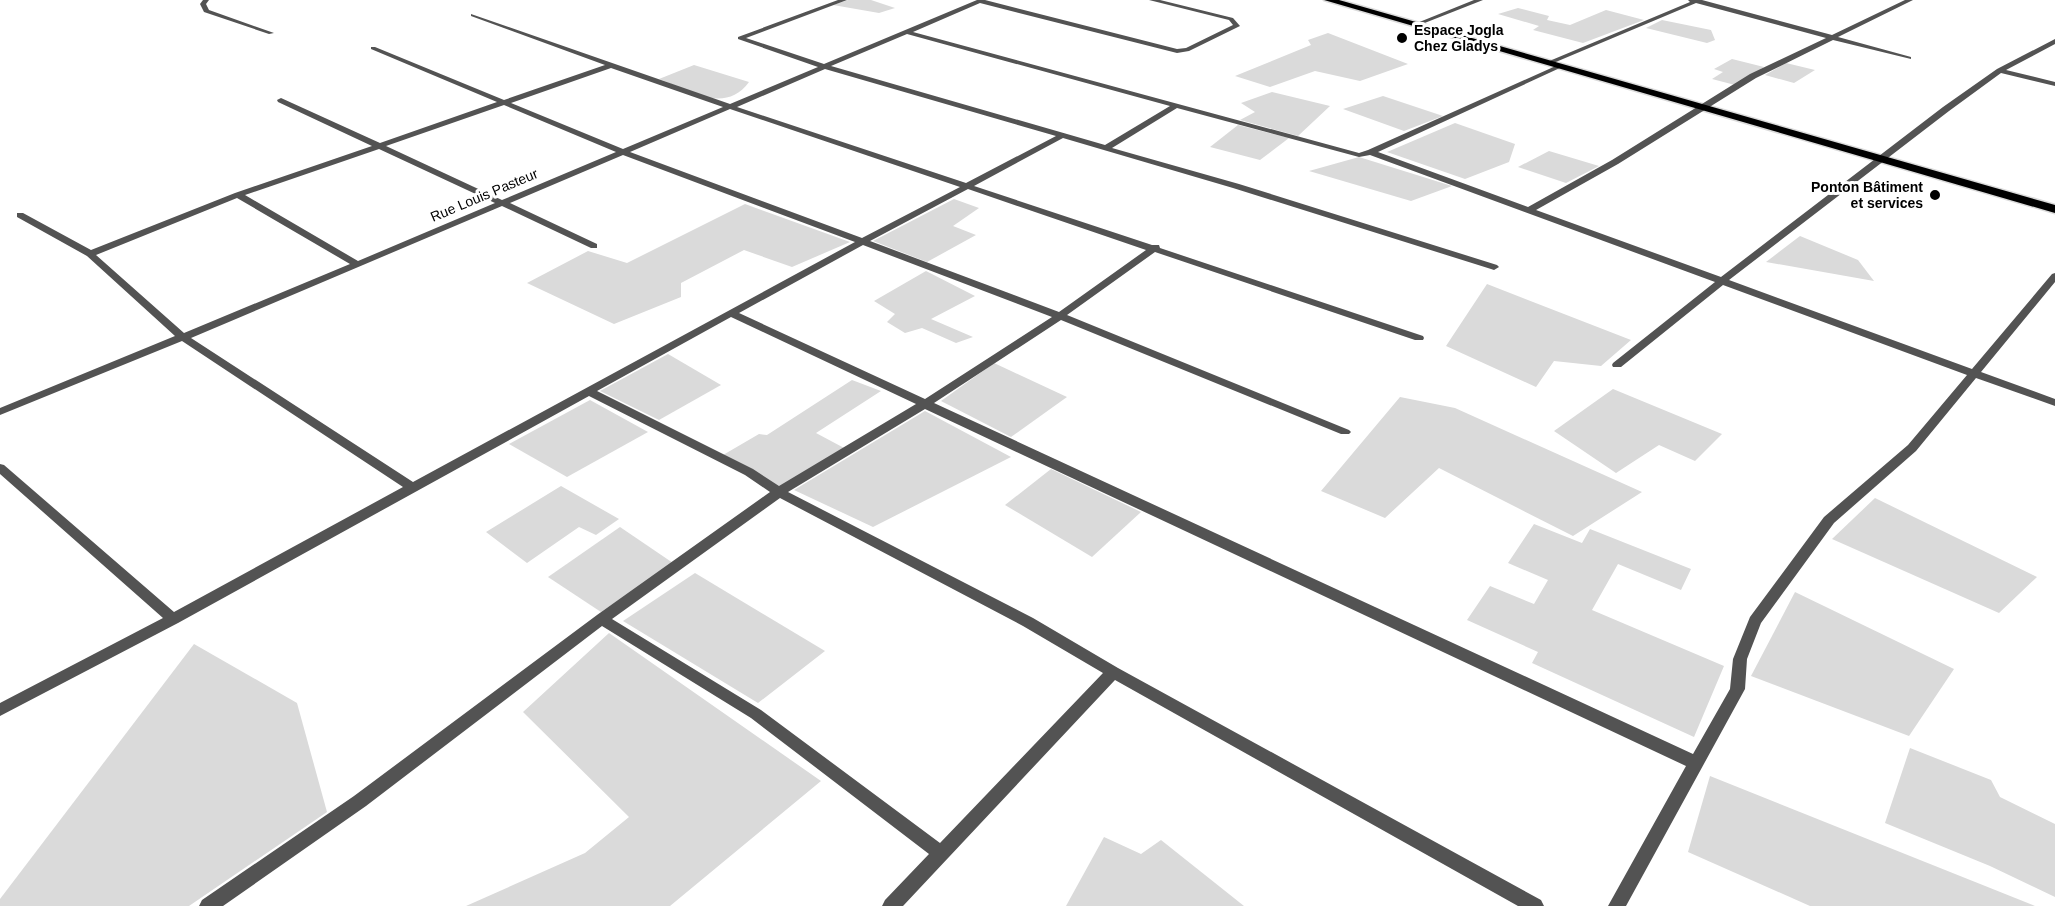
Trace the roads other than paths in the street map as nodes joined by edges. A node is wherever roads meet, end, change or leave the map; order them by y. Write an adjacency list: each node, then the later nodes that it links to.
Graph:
1 (206, 0): 13 (street)
2 (844, 0): 20 (street)
3 (1152, 0): 9 (street)
4 (1329, 0): 11 (highway)
5 (1480, 0): 11 (street)
6 (1695, 0): 14 (street); 18 (street)
7 (1910, 0): 14 (street)
8 (980, 1): 9 (street); 12 (street, Rue Louis Pasteur)
9 (1167, 1)
10 (473, 15): 19 (street)
11 (1415, 25): 18 (highway)
12 (907, 32): 20 (street, Rue Louis Pasteur); 25 (street)
13 (271, 33)
14 (1834, 36): 17 (street); 27 (street)
15 (2055, 41): 21 (street)
16 (373, 48): 24 (street)
17 (1909, 58)
18 (1554, 64): 27 (highway); 32 (street)
19 (612, 65): 24 (street); 26 (street)
20 (825, 67): 26 (street, Rue Louis Pasteur); 28 (street)
21 (2000, 71): 22 (street); 33 (street)
22 (2055, 84)
23 (282, 100): 29 (street)
24 (507, 103): 29 (street); 31 (street)
25 (1175, 106): 30 (street); 32 (street)
26 (731, 107): 31 (street, Rue Louis Pasteur); 34 (street)
27 (1702, 107): 33 (highway); 38 (street)
28 (1062, 136): 30 (street); 34 (street)
29 (382, 147): 35 (street); 36 (street)
30 (1106, 148): 45 (street)
31 (623, 152): 36 (street, Rue Louis Pasteur); 40 (street)
32 (1371, 152): 38 (street)
33 (1882, 160): 37 (highway); 47 (street)
34 (970, 185): 40 (street); 42 (street)
35 (238, 195): 43 (street); 44 (street)
36 (499, 203): 41 (street); 44 (street, Rue Louis Pasteur)
37 (2055, 209)
38 (1529, 210): 47 (street)
39 (20, 215): 43 (street)
40 (862, 241): 48 (street); 49 (street)
41 (594, 246)
42 (1155, 247): 49 (street); 51 (street)
43 (90, 254): 50 (street)
44 (355, 263): 50 (street, Rue Louis Pasteur)
45 (1494, 267)
46 (2055, 276): 53 (street)
47 (1723, 280): 52 (street); 53 (street)
48 (730, 313): 54 (street); 56 (street)
49 (1060, 316): 56 (street); 58 (street)
50 (181, 336): 57 (street, Rue Louis Pasteur); 60 (street)
51 (1419, 338)
52 (1617, 365)
53 (1976, 374): 55 (street); 66 (street)
54 (588, 391): 60 (street); 61 (street)
55 (2055, 403)
56 (925, 404): 61 (street); 66 (street)
57 (0, 412)
58 (1345, 432)
59 (0, 468): 62 (street)
60 (411, 487): 62 (street)
61 (779, 492): 63 (street); 64 (street)
62 (173, 619): 65 (street)
63 (602, 619): 67 (street); 68 (street)
64 (1113, 672): 67 (street); 70 (street)
65 (0, 710)
66 (1696, 763): 71 (street)
67 (941, 853): 69 (street)
68 (208, 906)
69 (891, 906)
70 (1535, 906)
71 (1617, 906)

